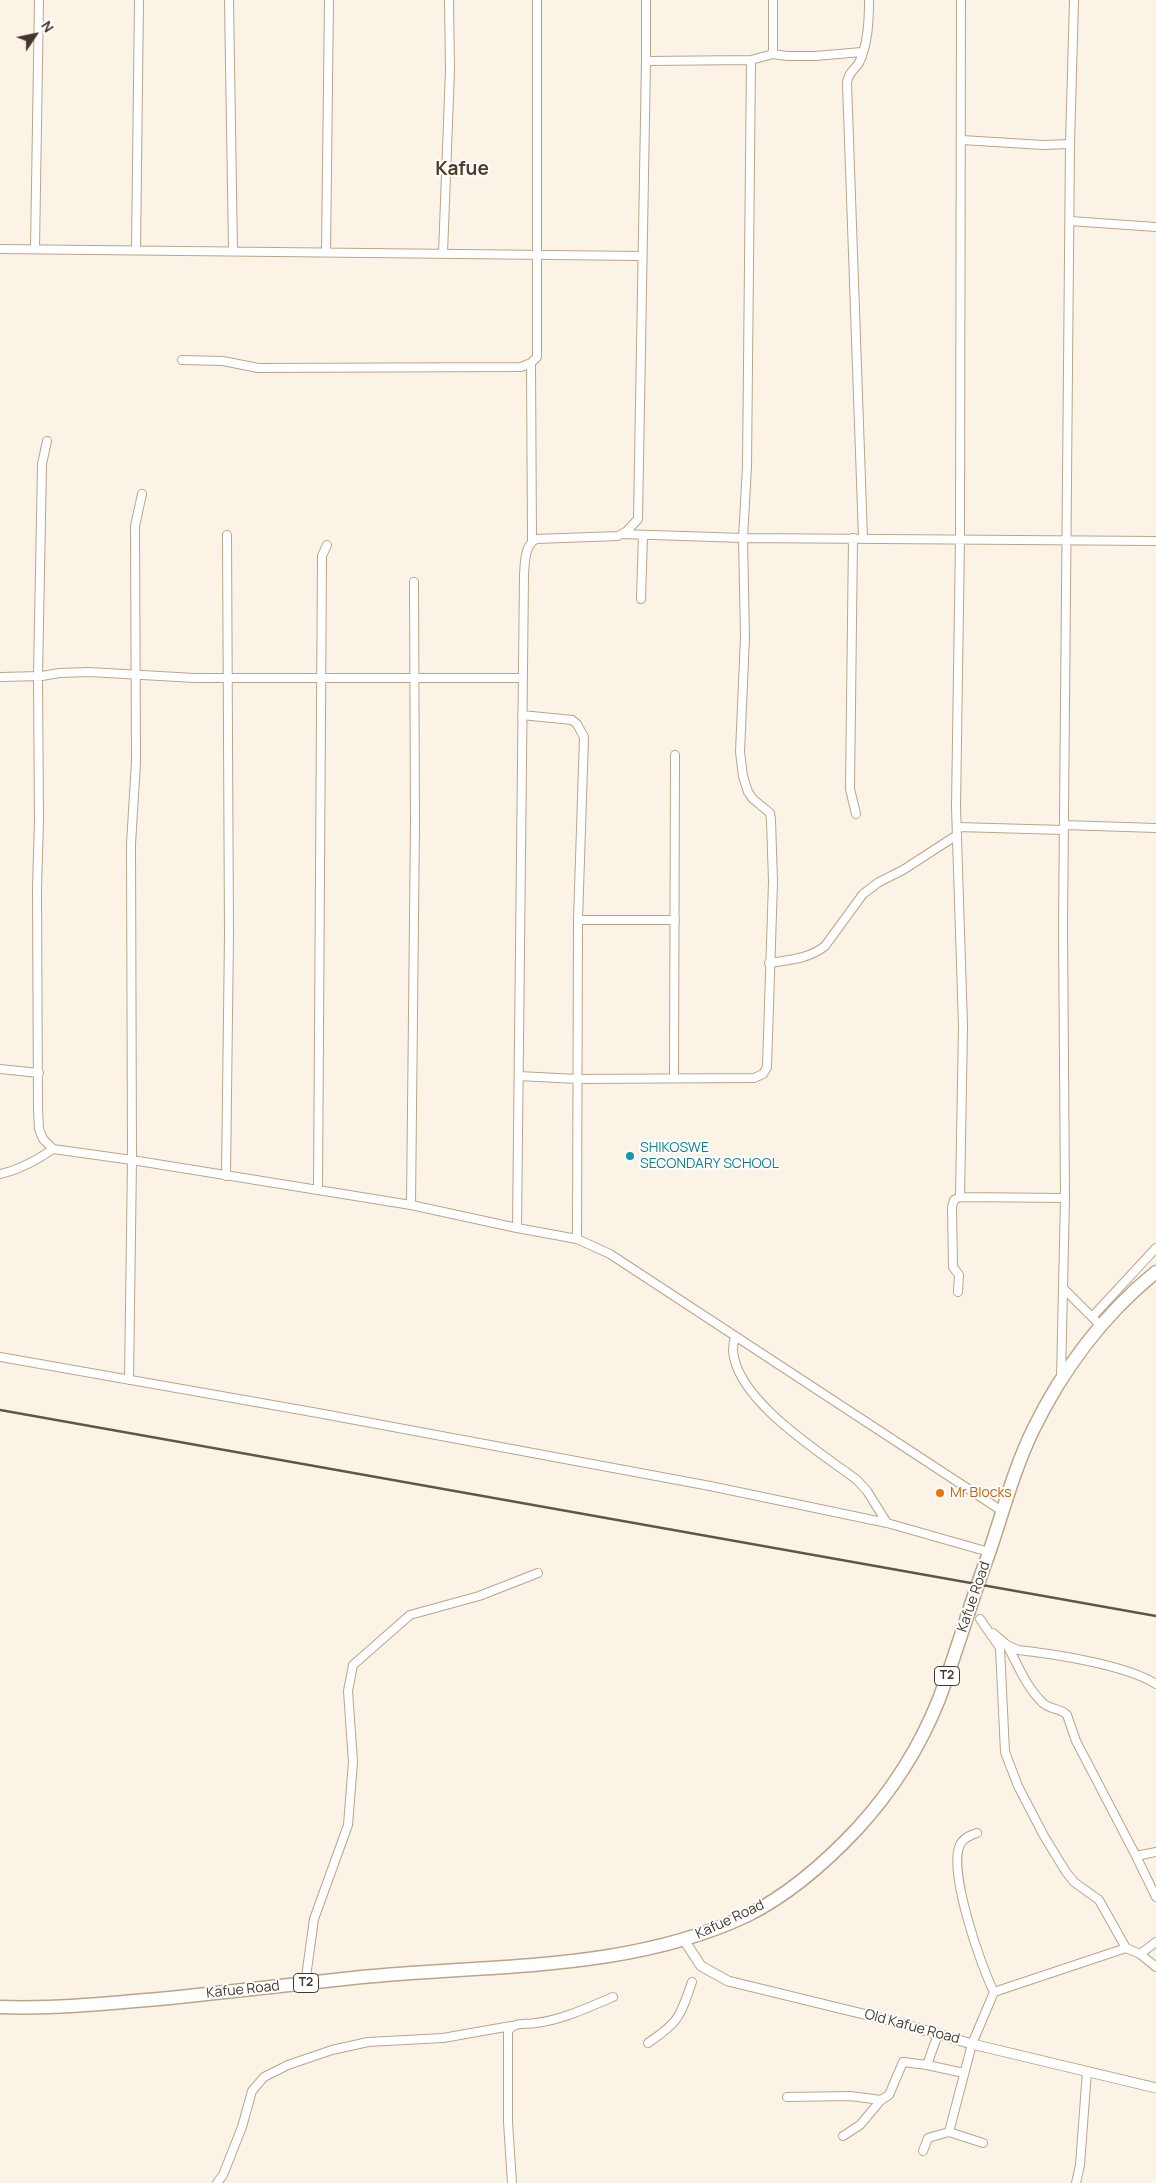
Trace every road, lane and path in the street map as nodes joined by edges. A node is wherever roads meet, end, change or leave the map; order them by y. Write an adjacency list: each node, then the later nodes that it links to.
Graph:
1 (39, 0): 21 (street)
2 (139, 0): 22 (street)
3 (229, 0): 23 (street)
4 (330, 0): 24 (street)
5 (449, 0): 25 (street)
6 (537, 0): 26 (street)
7 (646, 0): 15 (street)
8 (773, 0): 13 (street)
9 (869, 0): 12 (street)
10 (960, 0): 16 (street)
11 (1074, 0): 17 (street)
12 (862, 52): 13 (street); 37 (street)
13 (773, 54): 14 (street)
14 (750, 60): 15 (street); 35 (street)
15 (646, 61): 27 (street)
16 (962, 140): 17 (street); 38 (street)
17 (1070, 144): 18 (street)
18 (1070, 221): 19 (street); 39 (street)
19 (1156, 226)
20 (0, 249): 21 (street)
21 (35, 249): 22 (street)
22 (136, 250): 23 (street)
23 (234, 251): 24 (street)
24 (326, 252): 25 (street)
25 (443, 253): 26 (street)
26 (537, 254): 27 (street); 29 (street)
27 (642, 256): 32 (street)
28 (182, 360): 29 (street)
29 (531, 363): 40 (street)
30 (47, 441): 46 (street)
31 (142, 494): 45 (street)
32 (622, 534): 34 (street); 40 (street)
33 (227, 535): 48 (street)
34 (643, 535): 35 (street); 44 (street)
35 (743, 538): 36 (street); 60 (street)
36 (853, 538): 37 (street); 54 (street)
37 (863, 538): 38 (street)
38 (960, 539): 39 (street); 57 (street)
39 (1068, 539): 41 (street); 55 (street)
40 (532, 541): 50 (street)
41 (1156, 541)
42 (327, 545): 49 (street)
43 (414, 582): 51 (street)
44 (641, 599)
45 (135, 675): 46 (street); 48 (street); 67 (street)
46 (38, 676): 47 (street); 62 (street)
47 (0, 677)
48 (227, 677): 49 (street); 69 (street)
49 (320, 677): 51 (street); 70 (street)
50 (521, 678): 51 (street); 52 (street)
51 (415, 680): 73 (street)
52 (522, 715): 58 (street); 63 (street)
53 (675, 756): 59 (street)
54 (856, 814)
55 (1064, 828): 56 (street); 57 (street); 72 (street)
56 (1156, 828)
57 (957, 831): 60 (street); 71 (street)
58 (578, 920): 59 (street); 65 (street)
59 (674, 920): 64 (street)
60 (769, 963): 64 (street)
61 (0, 1069): 62 (street)
62 (39, 1073): 66 (street)
63 (519, 1076): 65 (street); 74 (street)
64 (674, 1078): 65 (street)
65 (577, 1079): 75 (street)
66 (53, 1150): 67 (street); 68 (street)
67 (132, 1160): 69 (street); 83 (street)
68 (0, 1174)
69 (226, 1176): 70 (street)
70 (318, 1190): 73 (street)
71 (960, 1198): 72 (street); 79 (street)
72 (1065, 1198): 78 (street)
73 (411, 1206): 74 (street)
74 (517, 1228): 75 (street)
75 (577, 1239): 81 (street)
76 (1156, 1248): 80 (street)
77 (1156, 1272): 80 (highway, Kafue Road / T2)
78 (1064, 1290): 80 (street); 84 (street)
79 (958, 1292)
80 (1097, 1321): 84 (highway, Kafue Road / T2)
81 (735, 1336): 85 (street); 86 (street)
82 (0, 1357): 83 (street)
83 (129, 1380): 86 (street)
84 (1061, 1382): 85 (highway, Kafue Road / T2)
85 (1002, 1511): 87 (highway, Kafue Road / T2)
86 (887, 1524): 87 (street)
87 (989, 1552): 89 (highway, Kafue Road / T2)
88 (538, 1573): 103 (street)
89 (970, 1607): 90 (street); 97 (highway, Kafue Road / T2)
90 (980, 1619): 91 (street); 99 (street)
91 (1007, 1645): 92 (street); 95 (street)
92 (1156, 1684)
93 (977, 1833): 104 (street)
94 (1156, 1852): 95 (street)
95 (1136, 1856): 96 (street)
96 (1156, 1897)
97 (684, 1940): 103 (highway, Kafue Road / T2); 108 (street, Old Kafue Road)
98 (1156, 1942): 100 (street)
99 (1126, 1948): 100 (street); 104 (street)
100 (1140, 1954): 101 (street)
101 (1156, 1967)
102 (692, 1982): 109 (street)
103 (305, 1984): 106 (highway, Kafue Road / T2)
104 (994, 1992): 110 (street)
105 (614, 1997): 107 (street)
106 (0, 2007)
107 (511, 2026): 121 (street); 122 (street)
108 (938, 2034): 110 (street, Old Kafue Road); 111 (street)
109 (648, 2043)
110 (972, 2044): 112 (street, Old Kafue Road); 113 (street)
111 (927, 2065): 113 (street); 116 (street)
112 (1087, 2071): 114 (street, Old Kafue Road); 123 (street)
113 (964, 2073): 117 (street)
114 (1156, 2088)
115 (788, 2097): 116 (street)
116 (881, 2100): 118 (street)
117 (949, 2132): 119 (street); 120 (street)
118 (843, 2136)
119 (983, 2143)
120 (923, 2151)
121 (217, 2183)
122 (512, 2183)
123 (1076, 2183)

